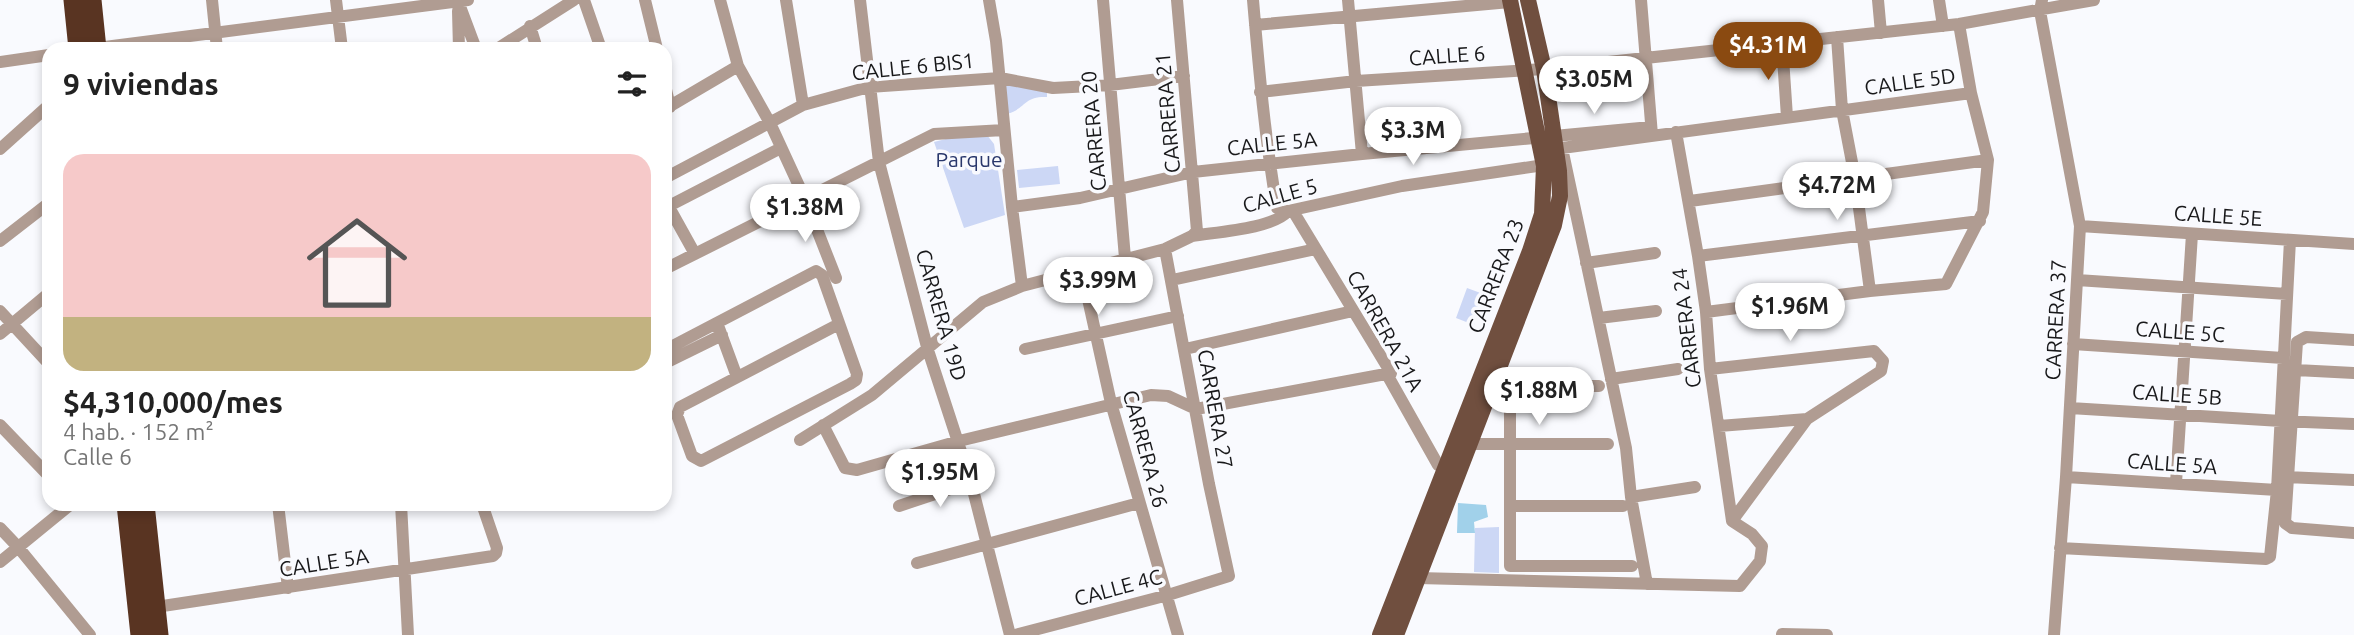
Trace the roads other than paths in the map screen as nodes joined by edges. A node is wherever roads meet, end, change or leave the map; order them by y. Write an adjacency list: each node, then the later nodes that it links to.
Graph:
1 (73, 0): 34 (highway)
2 (92, 0): 35 (highway)
3 (212, 0): 31 (street)
4 (336, 0): 26 (street)
5 (458, 0): 6 (street); 26 (street); 39 (street); 40 (street)
6 (468, 0)
7 (575, 0): 28 (street)
8 (584, 0): 43 (street)
9 (645, 0): 44 (street)
10 (720, 0): 49 (street)
11 (788, 0): 59 (street)
12 (860, 0): 56 (street, CARRERA 19D)
13 (989, 0): 53 (street)
14 (1103, 0): 55 (street, CARRERA 20)
15 (1177, 0): 52 (street, CARRERA 21)
16 (1253, 0): 29 (street, CARRERA 21A)
17 (1348, 0): 25 (street)
18 (1528, 0): 50 (main road, CARRERA 23)
19 (1641, 0): 47 (street)
20 (1878, 0): 32 (street)
21 (1939, 0): 30 (street)
22 (2094, 0): 24 (street, CALLE 6)
23 (1510, 1): 25 (street); 51 (main road, CARRERA 23)
24 (2041, 5): 27 (street, CALLE 6); 90 (street, CARRERA 37)
25 (1349, 16): 29 (street); 54 (street)
26 (338, 17): 31 (street); 38 (street)
27 (1959, 24): 30 (street, CALLE 6); 58 (street)
28 (530, 26): 41 (street); 42 (street)
29 (1255, 26): 57 (street, CARRERA 21A)
30 (1943, 26): 32 (street, CALLE 6)
31 (214, 32): 36 (street); 37 (street)
32 (1881, 33): 33 (street, CALLE 6)
33 (1837, 37): 45 (street, CALLE 6); 61 (street)
34 (88, 42)
35 (91, 42)
36 (142, 42)
37 (216, 42)
38 (341, 42)
39 (459, 42)
40 (473, 42)
41 (506, 42)
42 (535, 42)
43 (599, 42)
44 (655, 42)
45 (1782, 43): 47 (street, CALLE 6); 63 (street)
46 (42, 56): 48 (street)
47 (1646, 58): 50 (street, CALLE 6); 66 (street)
48 (0, 62)
49 (738, 66): 60 (street); 64 (street)
50 (1544, 69): 51 (street, CALLE 6); 68 (main road, CARRERA 23)
51 (1525, 70): 54 (street, CALLE 6); 68 (main road, CARRERA 23)
52 (1184, 76): 55 (street, CALLE 6 BIS1); 76 (street, CARRERA 21)
53 (1000, 78): 55 (street, CALLE 6 BIS1); 56 (street, CALLE 6 BIS1); 65 (street)
54 (1356, 81): 57 (street, CALLE 6); 71 (street)
55 (1110, 85): 79 (street, CARRERA 20)
56 (869, 87): 59 (street, CALLE 6 BIS1); 73 (street, CARRERA 19D)
57 (1260, 92): 74 (street, CARRERA 21A)
58 (1971, 93): 61 (street, CALLE 5D); 72 (street)
59 (803, 105): 64 (street, CALLE 6 BIS1)
60 (672, 106)
61 (1842, 110): 63 (street, CALLE 5D); 78 (street)
62 (42, 111): 70 (street)
63 (1787, 117): 67 (street, CALLE 5D)
64 (770, 123): 69 (street); 77 (street, CALLE 6 BIS1)
65 (1004, 130): 73 (street); 83 (street)
66 (1651, 131): 67 (street, CALLE 5D); 68 (street, CALLE 5D)
67 (1676, 132): 81 (street, CARRERA 24)
68 (1552, 141): 71 (street, CALLE 5A); 75 (main road, CARRERA 23); 85 (main road, CARRERA 23); 87 (street)
69 (781, 148): 80 (street); 82 (street)
70 (0, 149)
71 (1362, 154): 74 (street, CALLE 5A)
72 (1988, 160): 78 (street); 89 (street)
73 (879, 162): 80 (street); 129 (street, CARRERA 19D)
74 (1269, 163): 76 (street, CALLE 5A); 86 (street, CARRERA 21A)
75 (1544, 165): 86 (street, CALLE 5); 144 (main road, CARRERA 23)
76 (1193, 172): 79 (street, CALLE 5A); 92 (street, CARRERA 21)
77 (672, 174)
78 (1855, 178): 81 (street); 93 (street)
79 (1118, 188): 83 (street, CALLE 5A); 102 (street, CARRERA 20)
80 (805, 199): 100 (street); 106 (street)
81 (1690, 201): 101 (street, CARRERA 24)
82 (672, 202)
83 (1012, 207): 109 (street)
84 (42, 208): 95 (street)
85 (1557, 210): 87 (street); 144 (main road, CARRERA 23)
86 (1291, 211): 92 (street, CALLE 5); 98 (street, CARRERA 21A)
87 (1574, 211): 103 (street)
88 (672, 215): 100 (street)
89 (1980, 220): 93 (street); 111 (street)
90 (2080, 226): 91 (street, CALLE 5E); 108 (street, CARRERA 37)
91 (2192, 234): 94 (street, CALLE 5E); 110 (street)
92 (1192, 236): 97 (street, CALLE 5)
93 (1863, 236): 101 (street); 111 (street)
94 (2290, 240): 96 (street, CALLE 5E); 112 (street)
95 (0, 241)
96 (2354, 244)
97 (1165, 249): 102 (street, CALLE 5); 107 (street, CARRERA 27)
98 (1316, 249): 107 (street); 115 (street, CARRERA 21A)
99 (1655, 253): 103 (street)
100 (695, 254): 104 (street)
101 (1698, 256): 117 (street, CARRERA 24)
102 (1125, 258): 105 (street, CALLE 5)
103 (1586, 263): 119 (street)
104 (672, 265)
105 (1082, 272): 109 (street, CALLE 5); 124 (street, CARRERA 26)
106 (836, 278)
107 (1172, 280): 118 (street, CARRERA 27)
108 (2077, 280): 110 (street); 127 (street, CARRERA 37)
109 (1022, 286): 129 (street, CALLE 5)
110 (2188, 288): 112 (street); 132 (street)
111 (1870, 291): 117 (street)
112 (2287, 294): 134 (street)
113 (42, 299): 121 (street)
114 (0, 311): 121 (street)
115 (1353, 311): 131 (street); 139 (street, CARRERA 21A)
116 (1656, 311): 119 (street)
117 (1706, 312): 137 (street, CARRERA 24)
118 (1178, 316): 124 (street); 131 (street, CARRERA 27)
119 (1599, 318): 142 (street)
120 (717, 322): 122 (street); 125 (street); 128 (street)
121 (12, 324): 123 (street); 133 (street)
122 (839, 324): 141 (street); 141 (street)
123 (0, 334)
124 (1097, 334): 130 (street); 145 (street, CARRERA 26)
125 (722, 335): 135 (street); 141 (street)
126 (2354, 340): 138 (street)
127 (2073, 344): 132 (street, CALLE 5C); 146 (street, CARRERA 37)
128 (672, 346)
129 (928, 347): 153 (street, CALLE 5); 156 (street, CARRERA 19D)
130 (1025, 349)
131 (1185, 349): 147 (street, CARRERA 27)
132 (2184, 351): 134 (street, CALLE 5C); 148 (street)
133 (42, 356)
134 (2283, 358): 150 (street)
135 (672, 360)
136 (1678, 369): 142 (street)
137 (1710, 369): 149 (street); 154 (street, CARRERA 24)
138 (2296, 370): 140 (street); 150 (street)
139 (1391, 373): 147 (street); 160 (street, CARRERA 21A)
140 (2354, 373)
141 (737, 377)
142 (1611, 379): 169 (street)
143 (1599, 386): 158 (street)
144 (1478, 402): 157 (main road, CARRERA 23); 160 (main road, CARRERA 23)
145 (1111, 403): 147 (street); 156 (street); 170 (street, CARRERA 26)
146 (2070, 408): 148 (street, CALLE 5B); 162 (street, CARRERA 37)
147 (1196, 409): 189 (street, CARRERA 27)
148 (2180, 415): 150 (street, CALLE 5B); 166 (street)
149 (1807, 419): 154 (street); 179 (street)
150 (2287, 421): 151 (street, CALLE 5B); 163 (street); 168 (street)
151 (2354, 424)
152 (0, 425): 161 (street)
153 (823, 425): 155 (street, CALLE 5); 156 (street)
154 (1719, 426): 179 (street, CARRERA 24)
155 (800, 440)
156 (959, 441): 165 (street, CARRERA 19D)
157 (1470, 444): 158 (street); 190 (main road, CARRERA 23)
158 (1510, 444): 159 (street); 172 (street)
159 (1608, 444)
160 (1445, 467): 202 (main road, CARRERA 23)
161 (42, 469)
162 (2066, 477): 166 (street, CALLE 5A); 184 (street, CARRERA 37)
163 (2286, 477): 164 (street); 181 (street)
164 (2354, 480)
165 (971, 482): 171 (street); 182 (street, CARRERA 19D)
166 (2176, 483): 168 (street, CALLE 5A)
167 (1695, 487): 169 (street)
168 (2277, 490): 184 (street)
169 (1627, 501): 172 (street); 191 (street)
170 (1139, 503): 182 (street); 193 (street, CARRERA 26)
171 (899, 506)
172 (1510, 506): 187 (street)
173 (63, 511): 183 (street)
174 (127, 511): 197 (highway)
175 (146, 511): 194 (highway)
176 (279, 511): 192 (street)
177 (401, 511): 188 (street)
178 (484, 511): 188 (street, CALLE 5A)
179 (1732, 521): 191 (street)
180 (0, 528): 183 (street)
181 (2354, 533)
182 (985, 544): 186 (street); 200 (street, CARRERA 19D)
183 (19, 547): 185 (street); 196 (street)
184 (2060, 548): 205 (street, CARRERA 37)
185 (0, 562)
186 (917, 563)
187 (1632, 566)
188 (404, 570): 192 (street, CALLE 5A); 199 (street)
189 (1229, 575): 193 (street, CALLE 4C)
190 (1418, 578): 191 (street); 203 (main road, CARRERA 23)
191 (1647, 584)
192 (288, 588): 194 (street, CALLE 5A)
193 (1168, 595): 200 (street, CALLE 4C); 201 (street, CARRERA 26)
194 (156, 607): 198 (highway)
195 (1782, 634): 204 (street)
196 (90, 635)
197 (140, 635)
198 (159, 635)
199 (408, 635)
200 (1013, 635)
201 (1178, 635)
202 (1380, 635)
203 (1396, 635)
204 (1827, 635)
205 (2054, 635)

